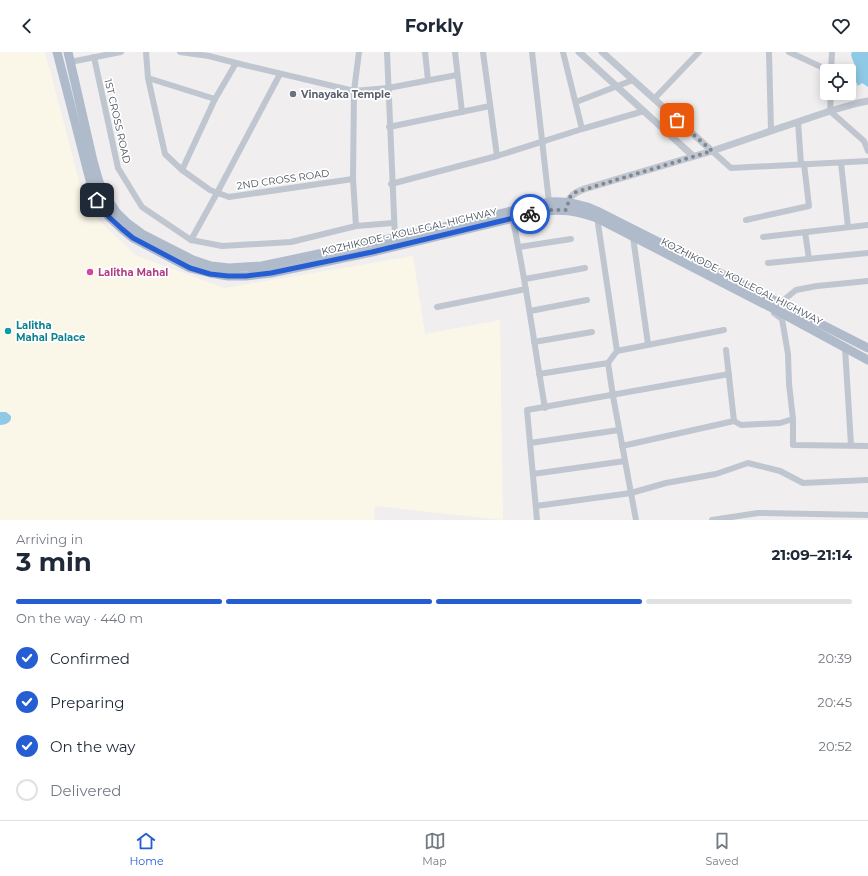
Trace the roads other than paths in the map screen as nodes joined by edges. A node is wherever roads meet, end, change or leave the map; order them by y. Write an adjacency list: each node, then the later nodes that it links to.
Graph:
1 (57, 52): 60 (main road, KOZHIKODE - KOLLEGAL HIGHWAY)
2 (68, 52): 21 (main road, KOZHIKODE - KOLLEGAL HIGHWAY)
3 (121, 52): 20 (street)
4 (146, 52): 27 (street, 2ND CROSS ROAD)
5 (180, 52): 19 (street)
6 (359, 52): 32 (street)
7 (387, 52): 31 (street)
8 (425, 52): 28 (street)
9 (455, 52): 26 (street)
10 (483, 52): 38 (street)
11 (532, 52): 46 (street)
12 (563, 52): 37 (street)
13 (579, 52): 30 (street)
14 (602, 52): 29 (street)
15 (699, 52): 34 (street)
16 (769, 52): 45 (street)
17 (789, 52): 24 (street)
18 (832, 52): 23 (street)
19 (210, 54): 22 (street)
20 (94, 57): 21 (street); 72 (street, 1ST CROSS ROAD)
21 (70, 62): 70 (main road, KOZHIKODE - KOLLEGAL HIGHWAY)
22 (236, 63): 25 (street); 33 (street)
23 (831, 64)
24 (820, 66)
25 (280, 74): 32 (street); 57 (street)
26 (457, 75): 28 (street); 41 (street)
27 (148, 78): 33 (street); 54 (street, 2ND CROSS ROAD)
28 (428, 80): 31 (street)
29 (633, 80): 30 (street); 34 (street)
30 (618, 87): 37 (street); 39 (street)
31 (388, 88): 32 (street); 43 (street)
32 (354, 91): 55 (street)
33 (215, 99): 54 (street)
34 (654, 99): 47 (street)
35 (831, 100): 40 (street)
36 (868, 101): 40 (street)
37 (576, 102): 44 (street)
38 (490, 106): 41 (street); 49 (street)
39 (644, 111): 44 (street); 50 (street)
40 (830, 111): 42 (street); 48 (street)
41 (462, 112): 43 (street)
42 (798, 122): 45 (street); 53 (street)
43 (389, 127): 56 (street)
44 (582, 129): 46 (street)
45 (771, 131): 47 (street)
46 (541, 142): 49 (street); 58 (street)
47 (712, 151): 50 (street); 53 (street)
48 (868, 152)
49 (496, 156): 56 (street)
50 (693, 156): 59 (street)
51 (868, 161): 52 (street)
52 (841, 163): 53 (street); 66 (street)
53 (802, 164): 62 (street)
54 (182, 170): 57 (street, 2ND CROSS ROAD)
55 (353, 179): 57 (street, 2ND CROSS ROAD); 65 (street)
56 (392, 184): 63 (street)
57 (217, 193): 72 (street)
58 (549, 202): 59 (main road, KOZHIKODE - KOLLEGAL HIGHWAY); 60 (main road, KOZHIKODE - KOLLEGAL HIGHWAY)
59 (567, 206): 60 (main road, KOZHIKODE - KOLLEGAL HIGHWAY); 61 (main road, KOZHIKODE - KOLLEGAL HIGHWAY)
60 (512, 215): 70 (main road, KOZHIKODE - KOLLEGAL HIGHWAY); 73 (street)
61 (597, 215): 68 (main road, KOZHIKODE - KOLLEGAL HIGHWAY); 83 (main road, KOZHIKODE - KOLLEGAL HIGHWAY); 92 (street)
62 (746, 220)
63 (393, 223): 65 (street, 1ST CROSS ROAD); 70 (street)
64 (868, 225): 66 (street)
65 (356, 226): 72 (street, 1ST CROSS ROAD)
66 (848, 228): 67 (street)
67 (805, 232): 69 (street); 75 (street)
68 (633, 237): 83 (main road, KOZHIKODE - KOLLEGAL HIGHWAY); 88 (street)
69 (763, 237)
70 (394, 238)
71 (571, 239): 73 (street)
72 (190, 240)
73 (519, 247): 78 (street)
74 (868, 253): 75 (street)
75 (809, 259): 76 (street)
76 (768, 263)
77 (585, 268): 78 (street)
78 (525, 279): 80 (street)
79 (868, 281): 83 (street)
80 (526, 289): 82 (street); 84 (street)
81 (586, 300): 84 (street)
82 (437, 307)
83 (778, 307): 89 (main road, KOZHIKODE - KOLLEGAL HIGHWAY); 90 (main road, KOZHIKODE - KOLLEGAL HIGHWAY); 99 (street)
84 (530, 311): 87 (street)
85 (724, 330): 88 (street)
86 (592, 332): 87 (street)
87 (534, 342): 95 (street)
88 (648, 344): 92 (street)
89 (845, 348): 93 (main road, KOZHIKODE - KOLLEGAL HIGHWAY); 103 (street)
90 (868, 348)
91 (726, 350): 96 (street)
92 (617, 351): 94 (street)
93 (868, 360)
94 (608, 363): 95 (street); 97 (street)
95 (539, 374): 98 (street)
96 (729, 374): 97 (street); 100 (street)
97 (613, 396): 98 (street); 101 (street)
98 (545, 408): 102 (street)
99 (793, 419): 100 (street); 103 (street)
100 (734, 421): 104 (street)
101 (619, 430): 102 (street); 104 (street)
102 (530, 443): 107 (street)
103 (851, 445): 105 (street)
104 (622, 446): 106 (street)
105 (868, 446)
106 (625, 461): 107 (street); 109 (street)
107 (533, 474): 110 (street)
108 (868, 480): 109 (street)
109 (631, 493): 110 (street); 113 (street)
110 (536, 506): 112 (street)
111 (868, 515): 114 (street)
112 (537, 520)
113 (636, 520)
114 (712, 520)

